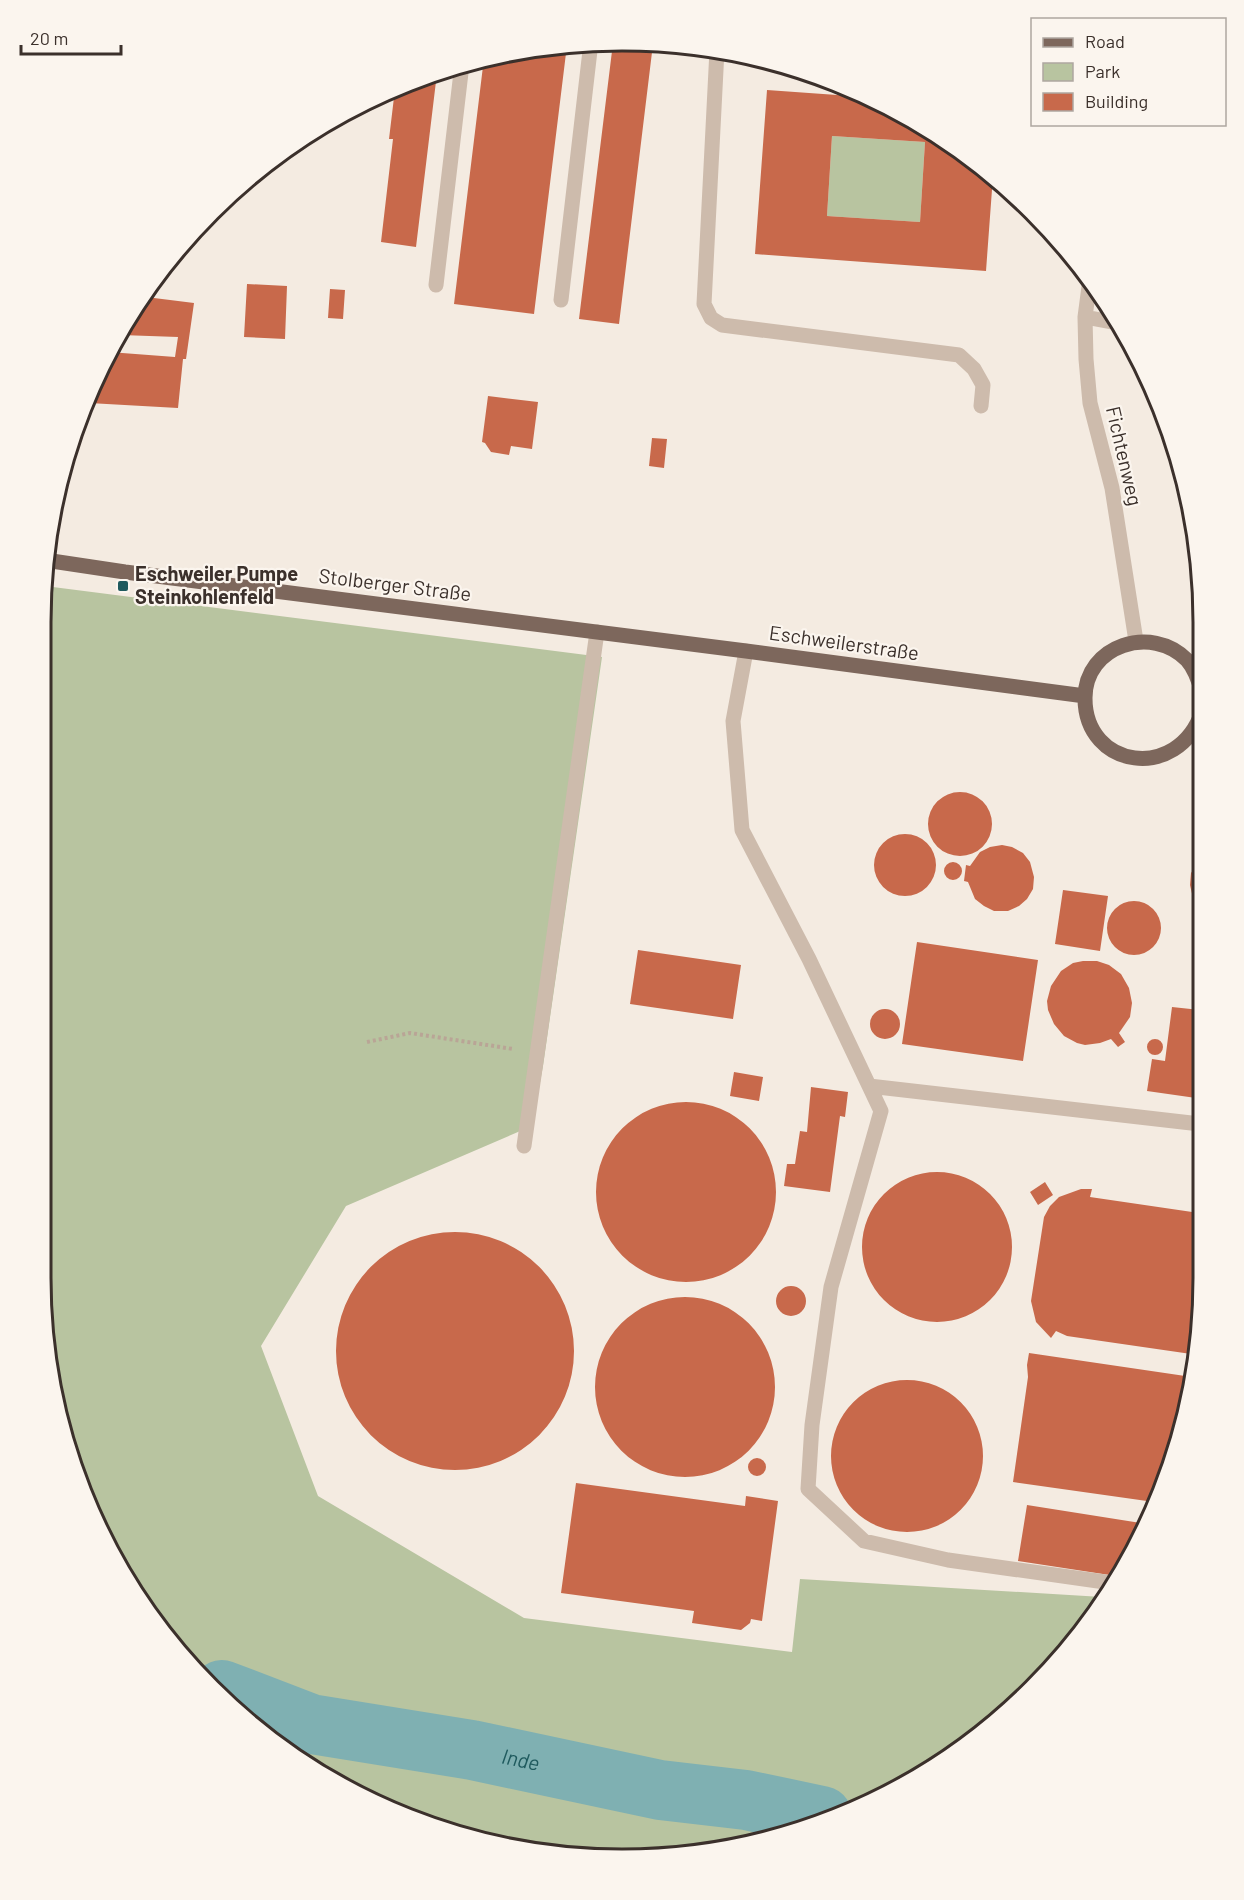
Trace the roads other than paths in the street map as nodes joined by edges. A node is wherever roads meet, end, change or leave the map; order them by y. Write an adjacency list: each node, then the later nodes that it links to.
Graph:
1 (590, 52): 6 (street)
2 (717, 59): 9 (street)
3 (461, 74): 4 (street)
4 (436, 285)
5 (1088, 293): 7 (street, Fichtenweg)
6 (561, 300)
7 (1085, 317): 8 (street); 12 (street, Fichtenweg)
8 (1107, 321)
9 (981, 405)
10 (54, 561): 11 (main road, Stolberger Straße)
11 (597, 632): 13 (main road, Eschweilerstraße); 19 (street)
12 (1136, 641): 14 (main road); 15 (main road)
13 (746, 651): 15 (main road, Eschweilerstraße); 17 (street)
14 (1193, 670)
15 (1085, 696): 16 (main road)
16 (1193, 730)
17 (869, 1086): 18 (street); 20 (street)
18 (1193, 1123)
19 (524, 1146)
20 (1105, 1582)

